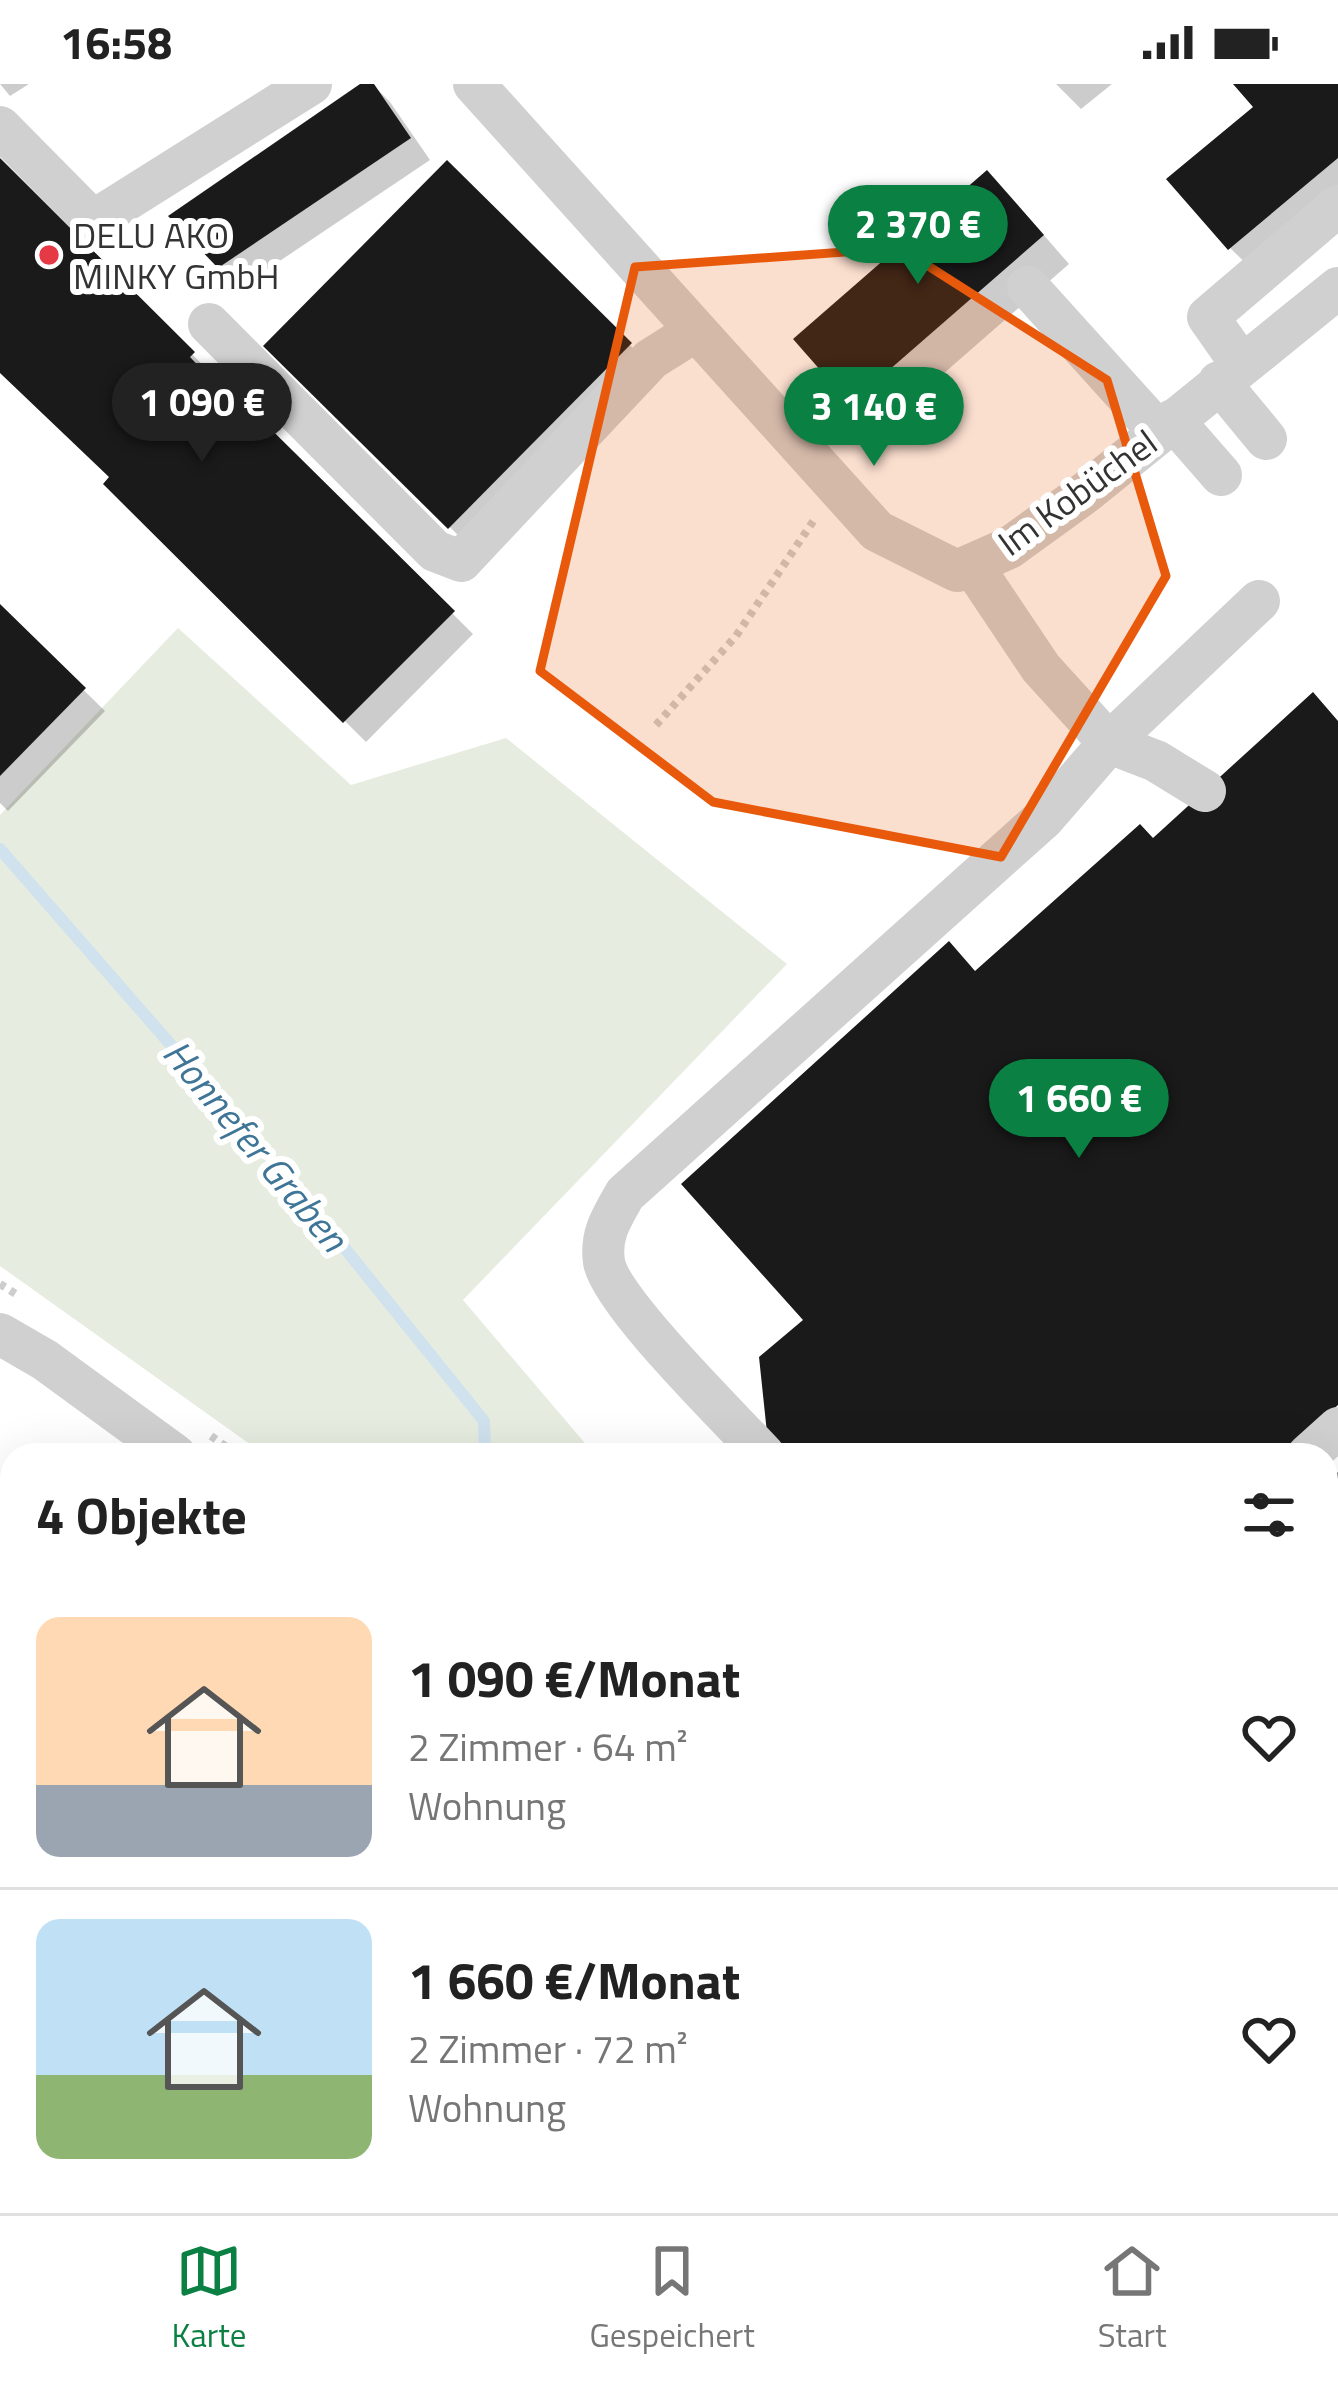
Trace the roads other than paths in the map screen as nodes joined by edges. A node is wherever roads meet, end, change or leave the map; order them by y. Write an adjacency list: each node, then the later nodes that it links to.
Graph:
1 (311, 84): 3 (street)
2 (474, 84): 8 (street, Im Kobüchel)
3 (0, 127)
4 (1338, 206): 9 (street)
5 (1028, 287): 10 (street)
6 (1338, 288): 9 (street, Im Kobüchel)
7 (209, 324): 8 (street)
8 (694, 332): 13 (street, Im Kobüchel)
9 (1230, 374): 10 (street, Im Kobüchel); 11 (street)
10 (1166, 426): 12 (street); 13 (street, Im Kobüchel)
11 (1266, 439)
12 (1221, 476)
13 (972, 565): 15 (street)
14 (1259, 601): 15 (street)
15 (1109, 743): 16 (street); 19 (street)
16 (1204, 791)
17 (0, 1334): 18 (street)
18 (159, 1443)
19 (753, 1443)

